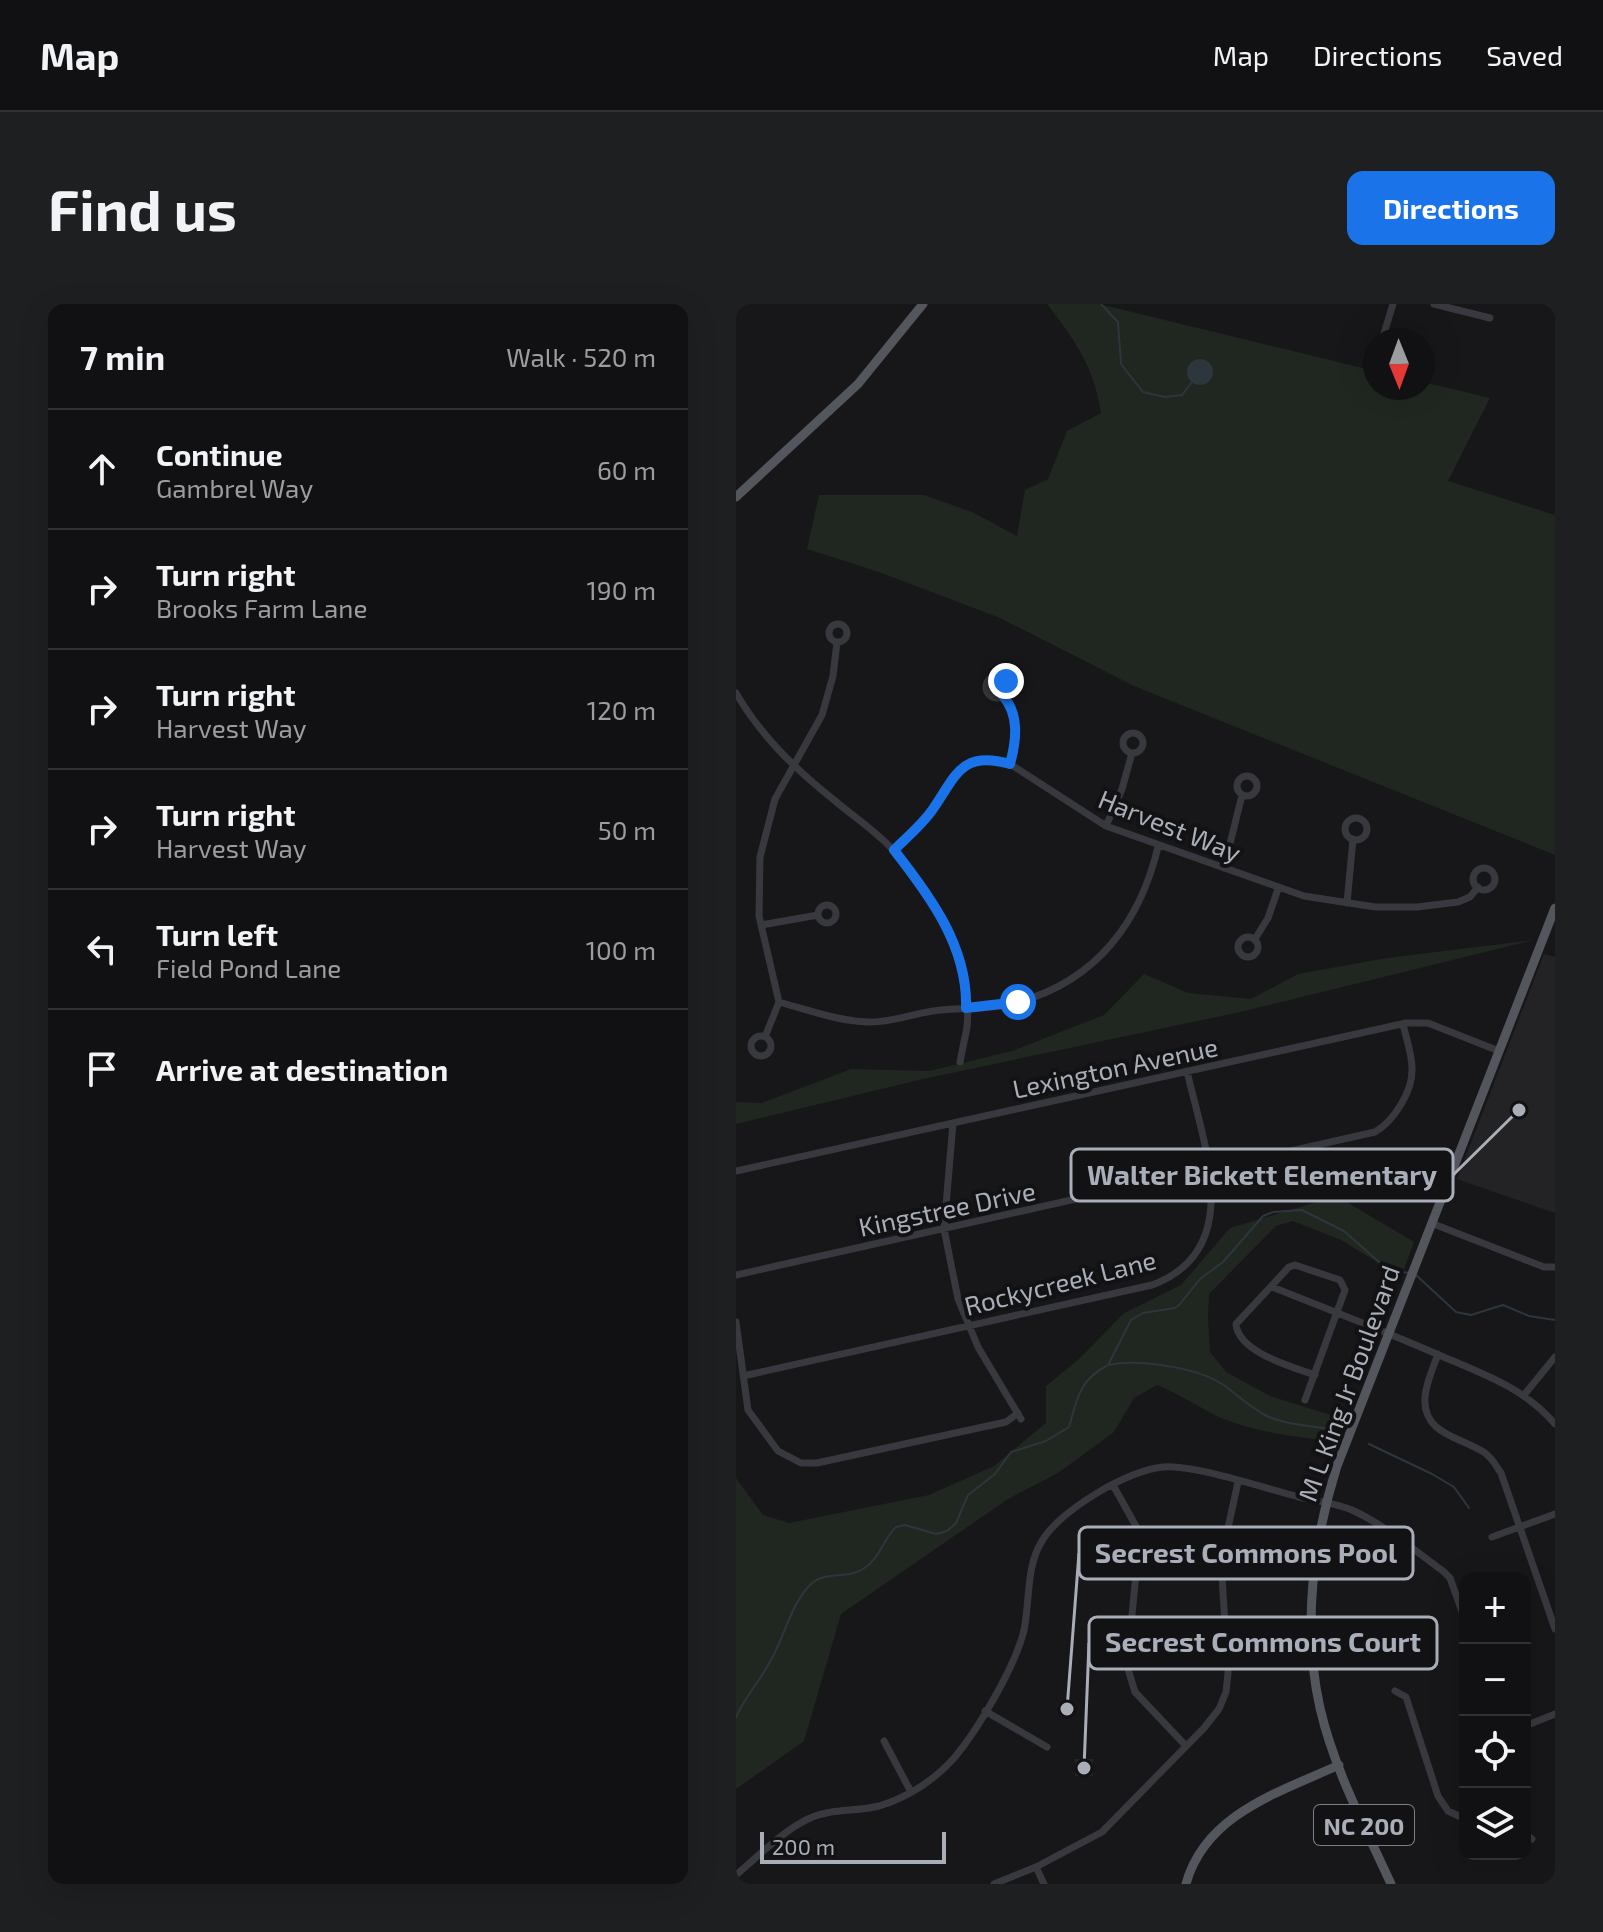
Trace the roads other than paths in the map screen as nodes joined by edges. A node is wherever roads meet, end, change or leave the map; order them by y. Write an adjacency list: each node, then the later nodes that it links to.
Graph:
1 (923, 304): 6 (main road)
2 (1393, 304): 5 (street)
3 (1434, 304): 4 (street)
4 (1490, 318)
5 (1386, 328)
6 (736, 497)
7 (837, 642): 12 (street)
8 (736, 693): 12 (street)
9 (1003, 696): 11 (street)
10 (1132, 753): 14 (street)
11 (1010, 764): 14 (street, Harvest Way); 17 (street)
12 (793, 766): 17 (street); 24 (street)
13 (1242, 795): 18 (street)
14 (1106, 826): 16 (street, Harvest Way)
15 (1353, 839): 21 (street)
16 (1158, 847): 18 (street, Harvest Way); 27 (street)
17 (894, 850): 27 (street)
18 (1224, 868): 20 (street, Harvest Way)
19 (1478, 887): 21 (street, Harvest Way)
20 (1278, 889): 21 (street, Harvest Way); 25 (street)
21 (1347, 903)
22 (1555, 908): 30 (main road, M L King Jr Boulevard / NC 200)
23 (818, 915): 24 (street)
24 (761, 925): 26 (street)
25 (1255, 939)
26 (779, 1002): 27 (street); 29 (street)
27 (966, 1008): 31 (street)
28 (1403, 1024): 30 (street, Lexington Avenue); 32 (street, Lexington Avenue); 34 (street, Kingstree Drive)
29 (765, 1037)
30 (1499, 1051): 36 (main road, M L King Jr Boulevard / NC 200)
31 (960, 1062)
32 (1187, 1071): 33 (street, Lexington Avenue); 34 (street, Rockycreek Lane)
33 (953, 1123): 35 (street, Lexington Avenue); 37 (street)
34 (1208, 1170): 37 (street, Kingstree Drive); 43 (street, Rockycreek Lane)
35 (736, 1171)
36 (1431, 1223): 38 (street); 44 (main road, M L King Jr Boulevard / NC 200)
37 (944, 1229): 39 (street, Kingstree Drive); 43 (street)
38 (1555, 1267)
39 (736, 1275)
40 (1272, 1287): 41 (street); 41 (street); 47 (street)
41 (1338, 1313): 44 (street); 47 (street)
42 (736, 1322): 48 (street)
43 (969, 1325): 48 (street, Rockycreek Lane); 48 (street)
44 (1388, 1333): 45 (street); 54 (main road, M L King Jr Boulevard / NC 200)
45 (1438, 1354): 49 (street); 56 (street)
46 (1555, 1357): 49 (street)
47 (1315, 1375): 50 (street)
48 (743, 1376)
49 (1524, 1395): 51 (street)
50 (1305, 1400)
51 (1555, 1424)
52 (1238, 1482): 53 (street); 54 (street); 65 (street)
53 (1113, 1485): 61 (street); 65 (street)
54 (1326, 1504): 58 (street); 67 (main road, M L King Jr Boulevard / NC 200)
55 (1555, 1514): 56 (street)
56 (1519, 1527): 57 (street); 59 (street)
57 (1492, 1537)
58 (1459, 1603)
59 (1555, 1629)
60 (1395, 1691): 69 (street)
61 (985, 1711): 66 (street); 68 (street)
62 (1555, 1714): 63 (street)
63 (1531, 1724)
64 (884, 1741): 68 (street)
65 (1186, 1746): 70 (street)
66 (1047, 1747)
67 (1339, 1765): 74 (main road); 75 (main road, M L King Jr Boulevard / NC 200)
68 (911, 1792): 71 (street)
69 (1459, 1816)
70 (1036, 1867): 72 (street); 73 (street)
71 (736, 1875)
72 (994, 1884)
73 (1044, 1884)
74 (1186, 1884)
75 (1391, 1884)

